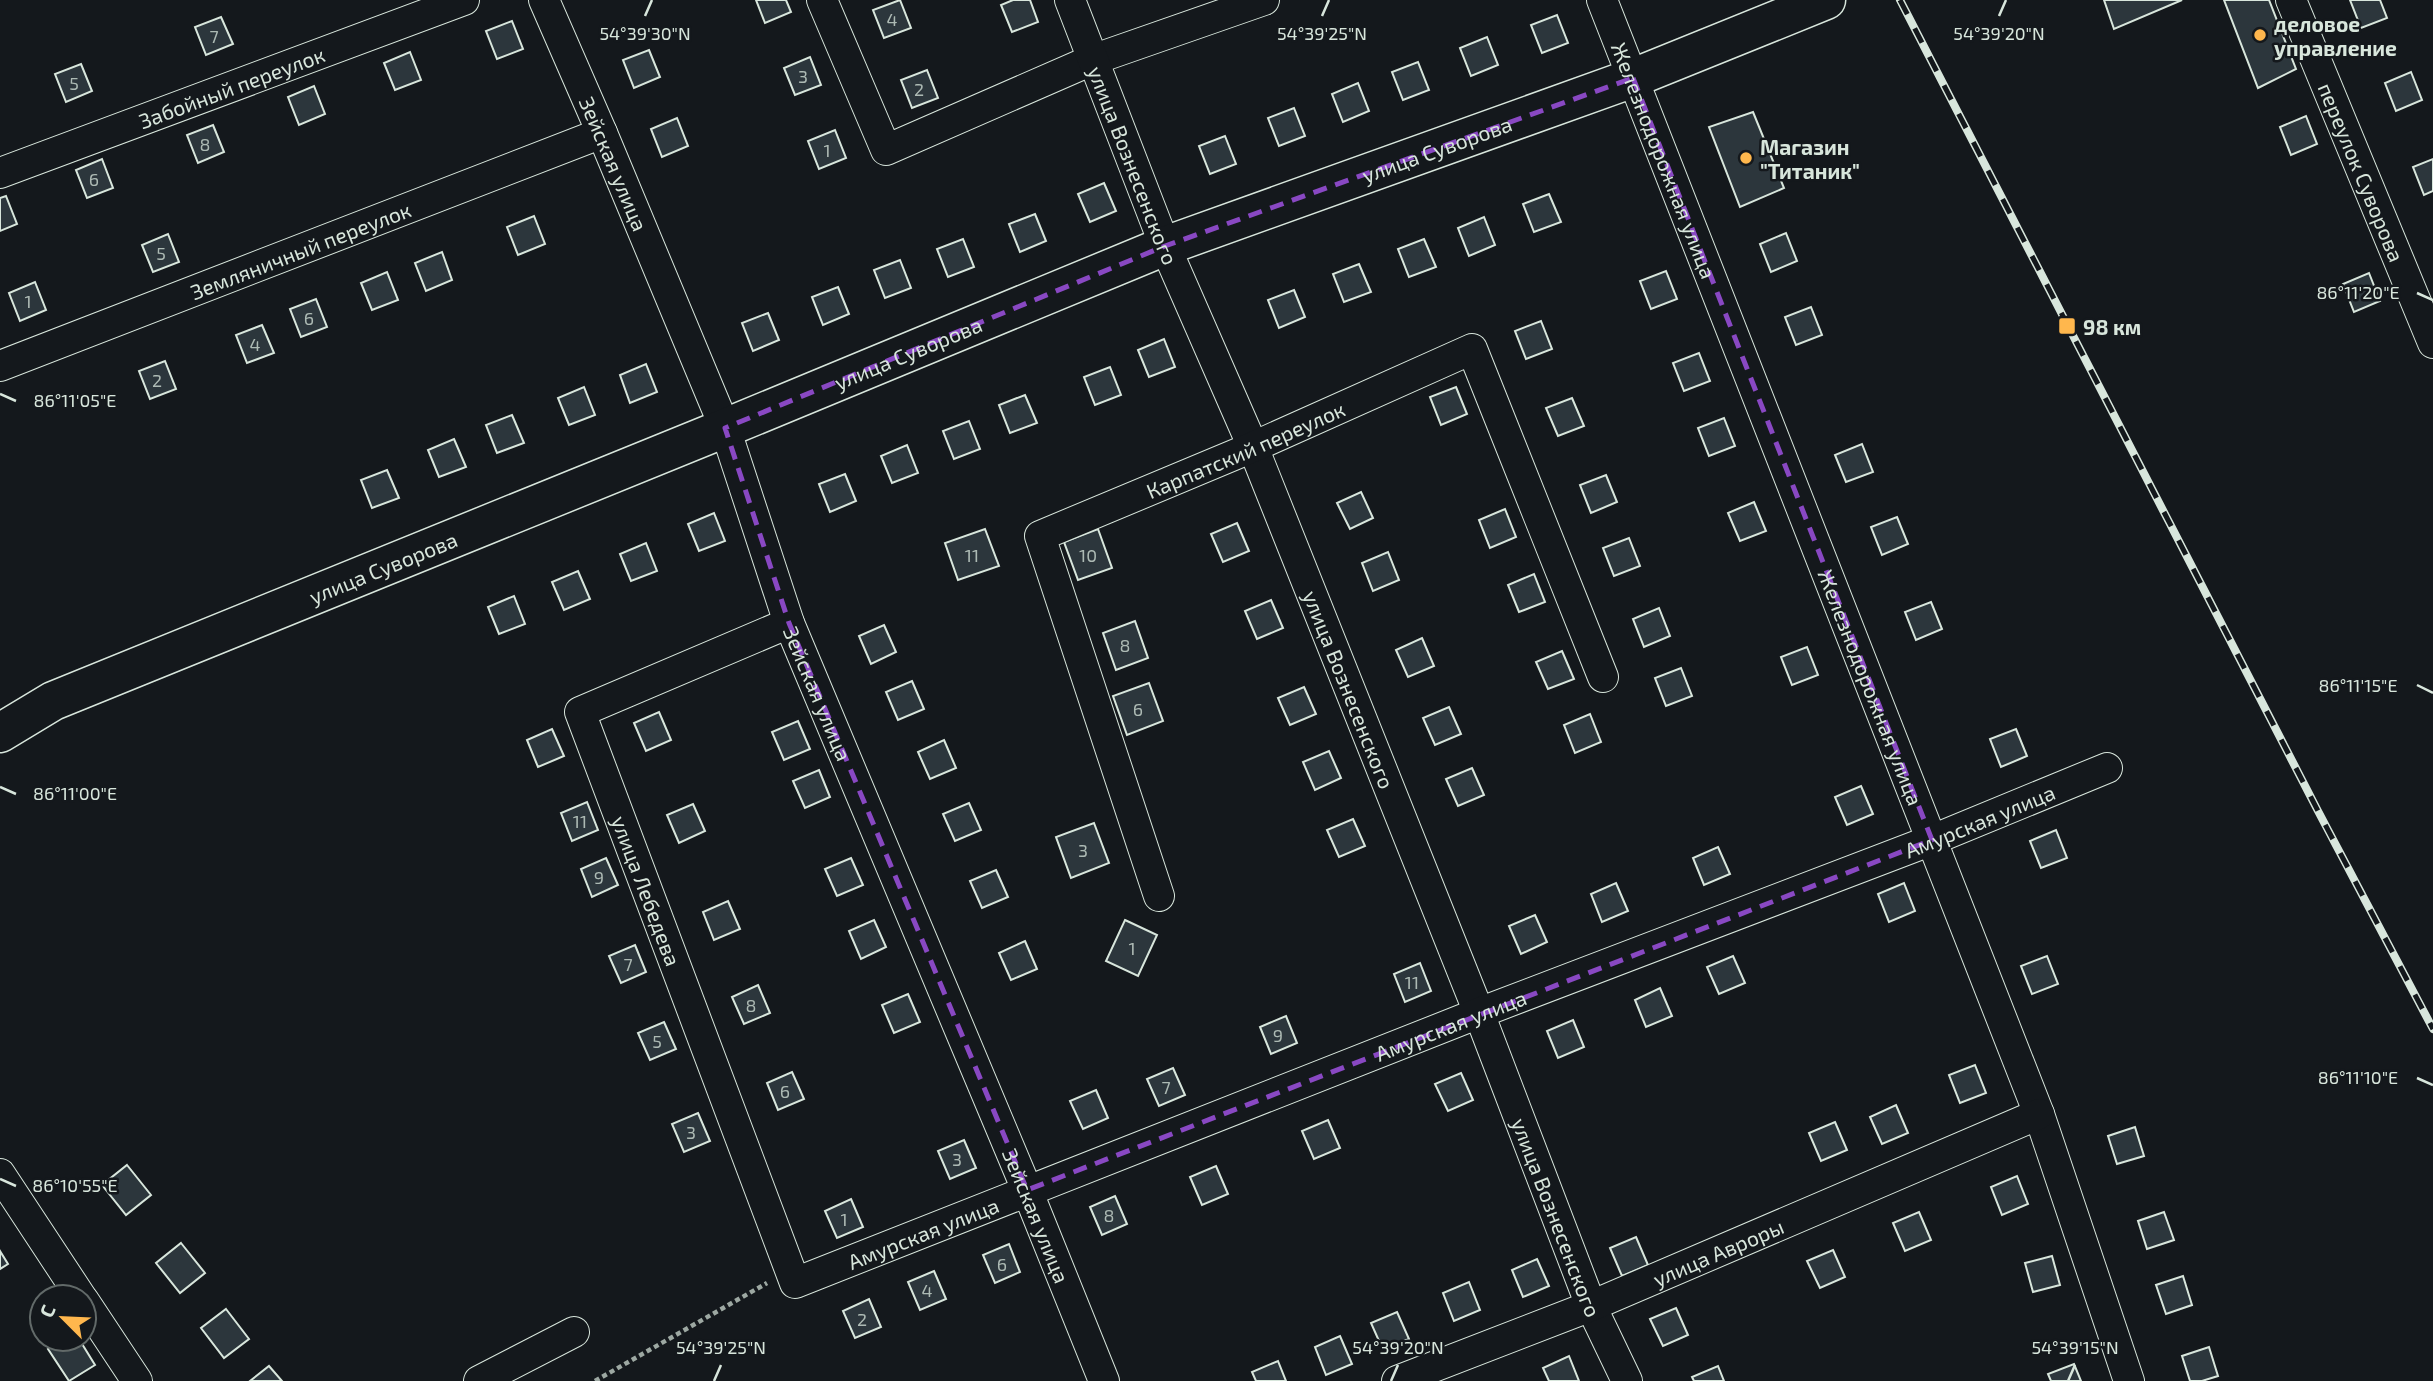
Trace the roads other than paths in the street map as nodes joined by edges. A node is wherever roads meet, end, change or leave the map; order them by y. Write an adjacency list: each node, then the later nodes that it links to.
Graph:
1 (464, 0): 12 (street, Забойный переулок)
2 (544, 0): 11 (street, Зейская улица)
3 (822, 0): 9 (street)
4 (1070, 0): 9 (street, улица Вознесенского)
5 (1264, 0): 9 (street)
6 (1602, 0): 10 (street, Железнодорожная улица)
7 (1826, 0): 10 (main road, улица Суворова)
8 (2291, 0): 14 (street, переулок Суворова)
9 (1092, 60): 13 (street, улица Вознесенского)
10 (1633, 78): 13 (main road, улица Суворова); 22 (street, Железнодорожная улица)
11 (602, 133): 15 (street, Земляничный переулок); 16 (street, Зейская улица)
12 (0, 173)
13 (1165, 246): 16 (main road, улица Суворова); 17 (street, улица Вознесенского)
14 (2433, 343)
15 (0, 366)
16 (725, 428): 18 (street, Зейская улица); 20 (main road, улица Суворова)
17 (1253, 447): 19 (street, Карпатский переулок); 23 (street, Карпатский переулок); 24 (street, улица Вознесенского)
18 (789, 623): 27 (street, Зейская улица); 29 (street, улица Лебедева)
19 (1603, 677)
20 (0, 733)
21 (2107, 768): 22 (street, Амурская улица)
22 (1932, 840): 24 (street, Амурская улица); 25 (street, Железнодорожная улица)
23 (1159, 896)
24 (1479, 1013): 27 (street, Амурская улица); 30 (street, улица Вознесенского)
25 (2039, 1114): 30 (street, улица Авроры); 38 (street, Железнодорожная улица)
26 (0, 1174): 28 (street)
27 (1027, 1190): 29 (street, Амурская улица); 35 (street, Зейская улица)
28 (72, 1283)
29 (795, 1283)
30 (1591, 1306): 36 (street, улица Авроры); 37 (street, улица Вознесенского)
31 (98, 1322): 33 (street)
32 (574, 1332): 34 (street)
33 (137, 1381)
34 (479, 1381)
35 (1104, 1381)
36 (1396, 1381)
37 (1627, 1381)
38 (2129, 1381)

